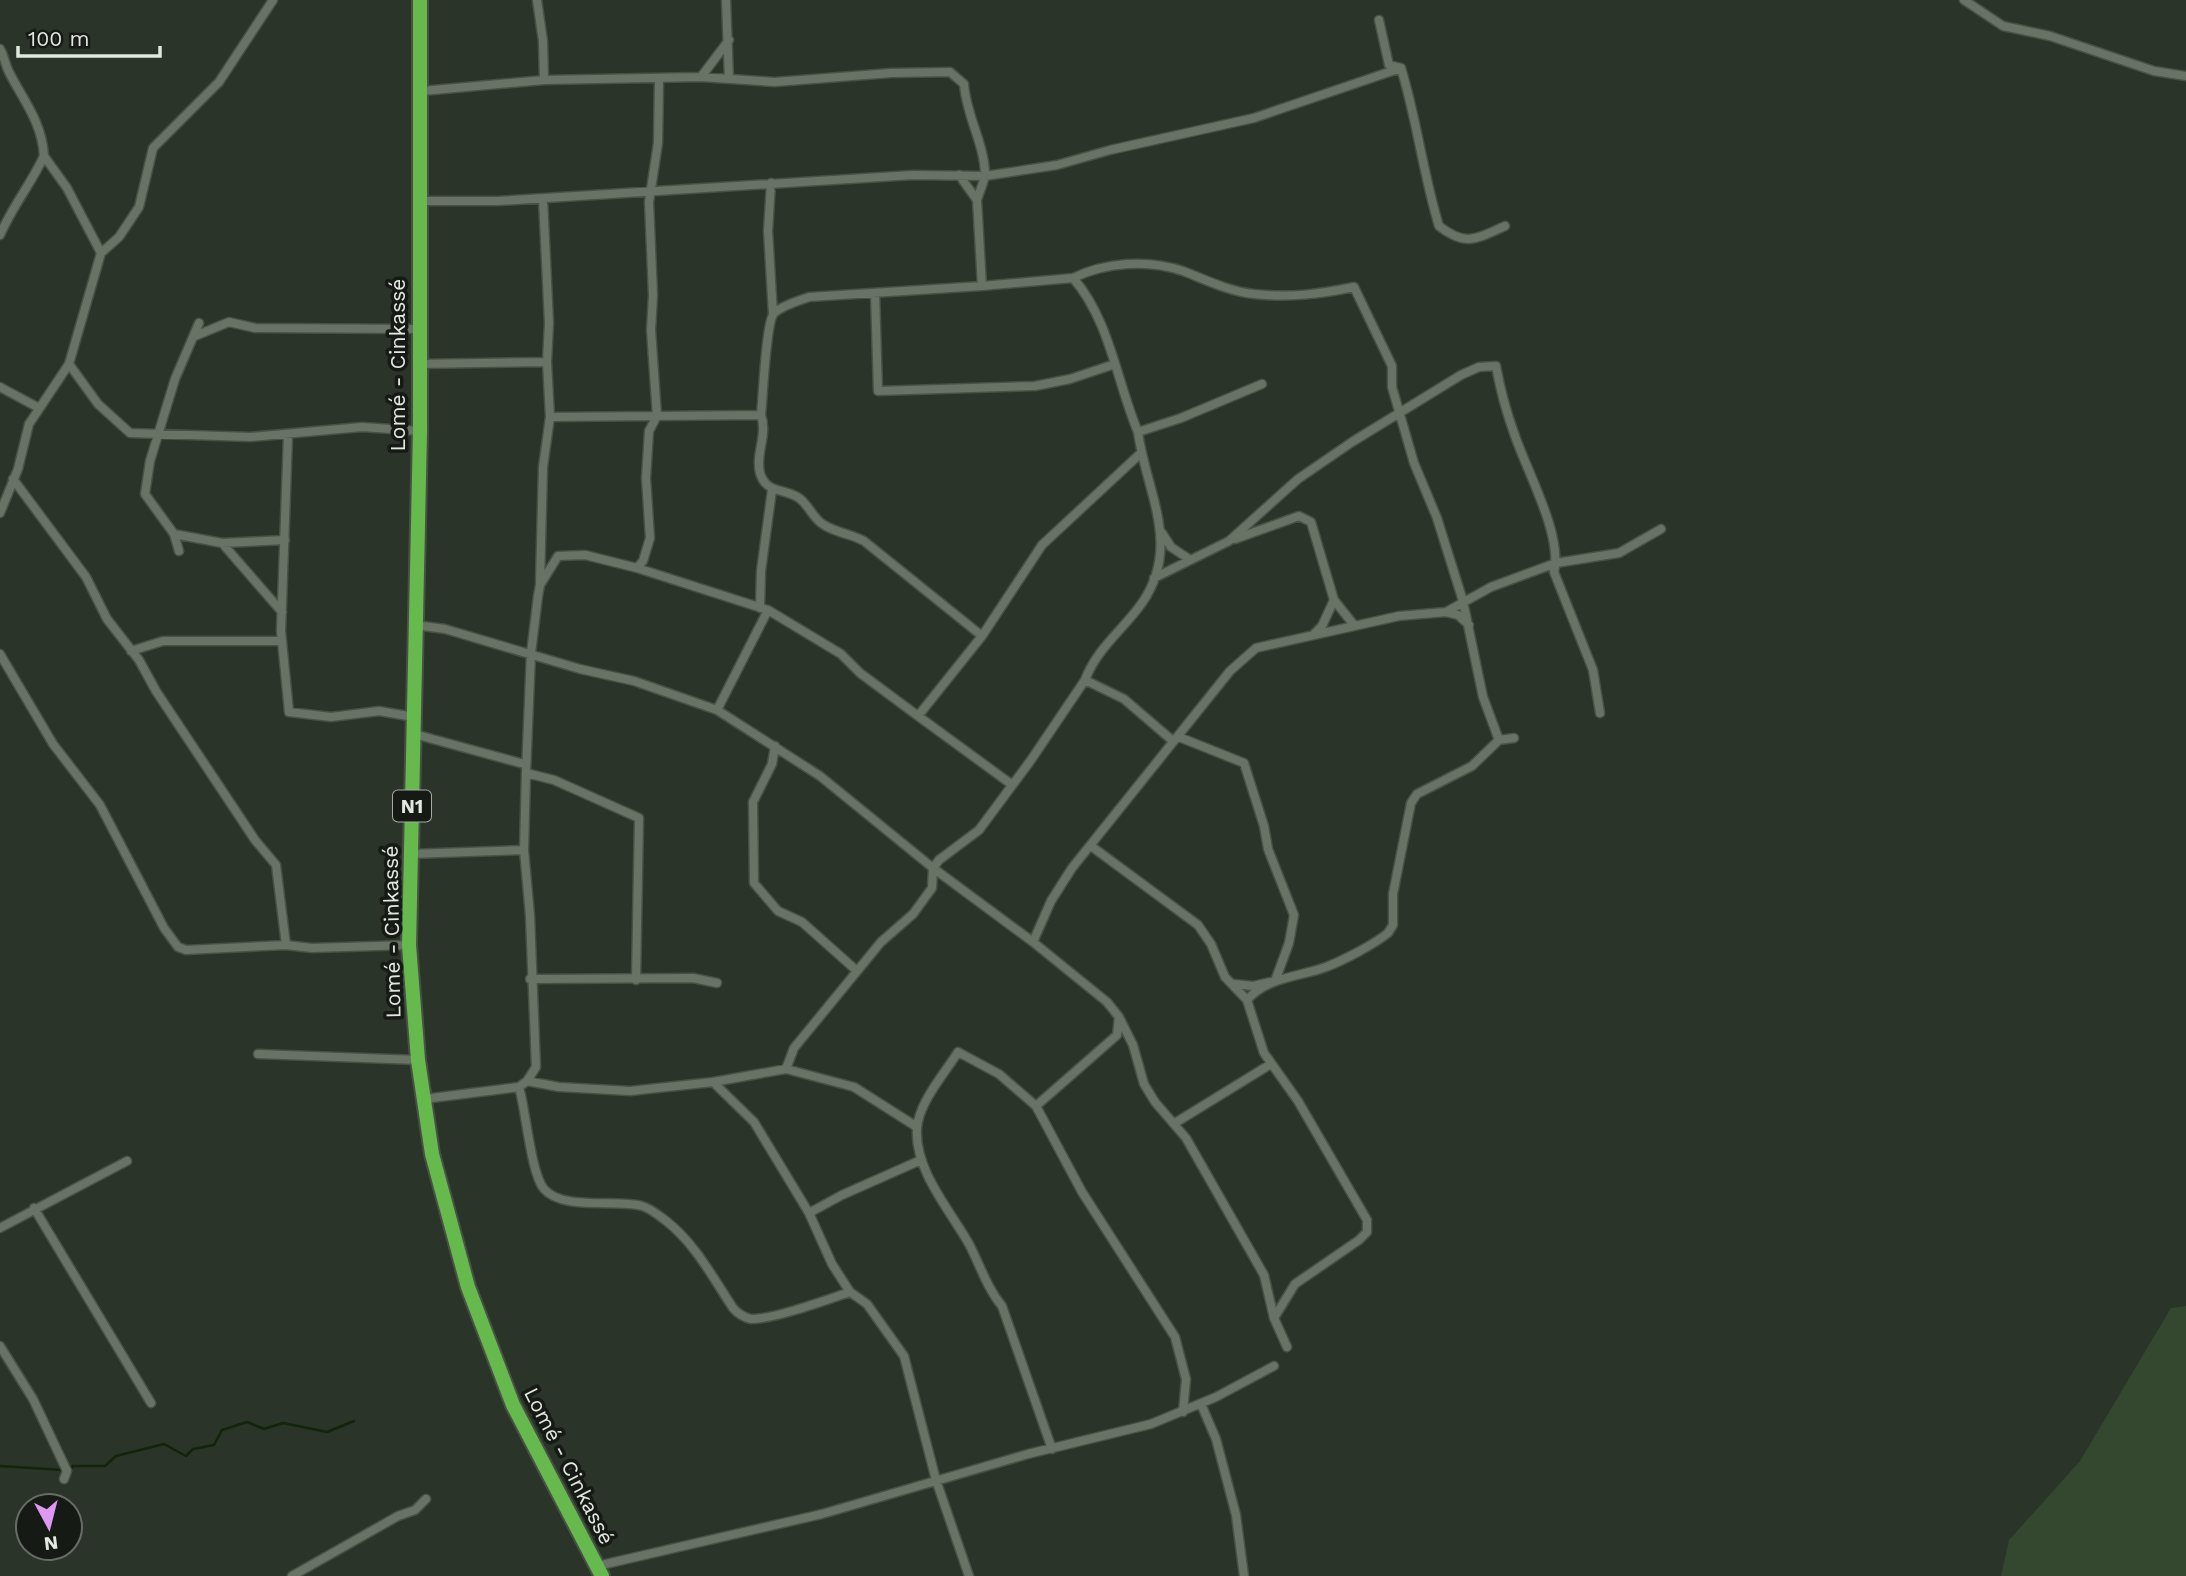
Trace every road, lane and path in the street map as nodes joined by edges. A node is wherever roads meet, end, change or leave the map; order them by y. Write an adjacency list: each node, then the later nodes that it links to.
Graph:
1 (273, 0): 26 (street)
2 (420, 0): 15 (highway, Lomé - Cinkassé / N1)
3 (537, 0): 14 (street)
4 (726, 0): 7 (street)
5 (1964, 0): 10 (street)
6 (1379, 20): 9 (street)
7 (729, 40): 11 (street); 13 (street)
8 (0, 49): 16 (street)
9 (1401, 68): 18 (street); 24 (street)
10 (2186, 76)
11 (701, 77): 12 (street); 13 (street)
12 (659, 79): 14 (street); 20 (street)
13 (729, 79): 18 (street)
14 (544, 80): 15 (street)
15 (422, 91): 23 (highway, Lomé - Cinkassé / N1)
16 (44, 156): 25 (street); 26 (street)
17 (959, 175): 18 (street); 19 (street); 22 (street)
18 (985, 176): 22 (street)
19 (771, 183): 20 (street); 30 (street)
20 (649, 192): 21 (street); 43 (street)
21 (543, 199): 23 (street); 34 (street)
22 (977, 200): 28 (street)
23 (421, 201): 32 (highway, Lomé - Cinkassé / N1)
24 (1505, 226)
25 (0, 236)
26 (101, 253): 36 (street)
27 (1073, 278): 28 (street); 35 (street); 41 (street)
28 (982, 286): 29 (street)
29 (875, 293): 30 (street); 35 (street)
30 (773, 314): 42 (street)
31 (199, 323): 33 (street)
32 (419, 329): 33 (street); 37 (highway, Lomé - Cinkassé / N1)
33 (195, 335): 47 (street)
34 (547, 362): 37 (street); 44 (street)
35 (1115, 363): 46 (street)
36 (69, 364): 40 (street); 47 (street)
37 (419, 364): 45 (highway, Lomé - Cinkassé / N1)
38 (1262, 384): 46 (street)
39 (0, 387): 40 (street)
40 (39, 408): 50 (street)
41 (1399, 413): 57 (street); 61 (street); 66 (street)
42 (761, 415): 43 (street); 51 (street)
43 (657, 416): 44 (street); 62 (street)
44 (550, 417): 64 (street)
45 (420, 431): 48 (street); 70 (highway, Lomé - Cinkassé / N1)
46 (1138, 432): 49 (street)
47 (160, 433): 48 (street); 55 (street)
48 (288, 436): 56 (street)
49 (1141, 453): 54 (street); 73 (street)
50 (13, 479): 52 (street); 76 (street)
51 (772, 490): 67 (street); 73 (street)
52 (0, 513)
53 (1661, 529): 61 (street)
54 (1162, 533): 60 (street); 63 (street)
55 (174, 534): 58 (street); 59 (street)
56 (285, 540): 58 (street); 69 (street)
57 (1229, 541): 60 (street); 65 (street)
58 (222, 544): 69 (street)
59 (179, 551)
60 (1189, 559): 63 (street)
61 (1556, 563): 66 (street); 81 (street)
62 (637, 568): 64 (street); 67 (street)
63 (1154, 578): 79 (street)
64 (540, 585): 77 (street)
65 (1334, 600): 71 (street); 74 (street)
66 (1462, 601): 68 (street); 72 (street)
67 (764, 609): 80 (street); 82 (street)
68 (1446, 611): 71 (street); 72 (street)
69 (282, 612): 75 (street)
70 (415, 625): 77 (street); 83 (highway, Lomé - Cinkassé / N1)
71 (1354, 625): 74 (street)
72 (1469, 625): 87 (street)
73 (982, 636): 82 (street)
74 (1310, 636): 86 (street)
75 (282, 641): 76 (street); 83 (street)
76 (131, 651): 96 (street)
77 (531, 653): 80 (street); 89 (street)
78 (0, 654): 96 (street)
79 (1085, 680): 86 (street); 90 (street)
80 (717, 710): 88 (street)
81 (1601, 713)
82 (918, 716): 90 (street)
83 (414, 717): 84 (highway, Lomé - Cinkassé / N1)
84 (414, 734): 89 (street); 93 (highway, Lomé - Cinkassé / N1)
85 (1514, 738): 87 (street)
86 (1176, 739): 91 (street); 101 (street)
87 (1499, 740): 101 (street)
88 (775, 746): 94 (street); 98 (street)
89 (525, 769): 92 (street); 100 (street)
90 (1011, 784): 94 (street)
91 (1091, 846): 95 (street); 103 (street)
92 (524, 850): 93 (street); 99 (street)
93 (411, 854): 97 (highway, Lomé - Cinkassé / N1)
94 (933, 868): 95 (street); 98 (street)
95 (1033, 942): 105 (street)
96 (286, 945): 97 (street)
97 (410, 945): 107 (highway, Lomé - Cinkassé / N1)
98 (857, 971): 109 (street)
99 (530, 979): 100 (street); 110 (street)
100 (636, 979): 102 (street)
101 (1275, 981): 103 (street); 104 (street)
102 (717, 984)
103 (1234, 984): 104 (street)
104 (1247, 1000): 108 (street)
105 (1119, 1017): 114 (street); 115 (street)
106 (257, 1054): 107 (street)
107 (418, 1060): 113 (highway, Lomé - Cinkassé / N1)
108 (1271, 1064): 115 (street); 123 (street)
109 (786, 1069): 111 (street); 116 (street)
110 (527, 1081): 111 (street); 112 (street)
111 (713, 1082): 120 (street)
112 (519, 1087): 113 (street); 122 (street)
113 (424, 1099): 134 (highway, Lomé - Cinkassé / N1)
114 (1036, 1106): 116 (street); 129 (street)
115 (1175, 1123): 123 (street)
116 (917, 1127): 117 (street)
117 (921, 1160): 120 (street); 130 (street)
118 (127, 1161): 119 (street)
119 (34, 1208): 121 (street); 127 (street)
120 (809, 1213): 122 (street)
121 (0, 1228)
122 (849, 1292): 132 (street)
123 (1274, 1318): 125 (street)
124 (0, 1346): 131 (street)
125 (1287, 1347)
126 (1274, 1366): 128 (street)
127 (151, 1403)
128 (1201, 1404): 129 (street); 137 (street)
129 (1183, 1412): 130 (street)
130 (1052, 1449): 132 (street)
131 (64, 1479)
132 (936, 1480): 134 (street); 136 (street)
133 (426, 1499): 135 (street)
134 (599, 1571)
135 (292, 1576)
136 (969, 1576)
137 (1244, 1576)

